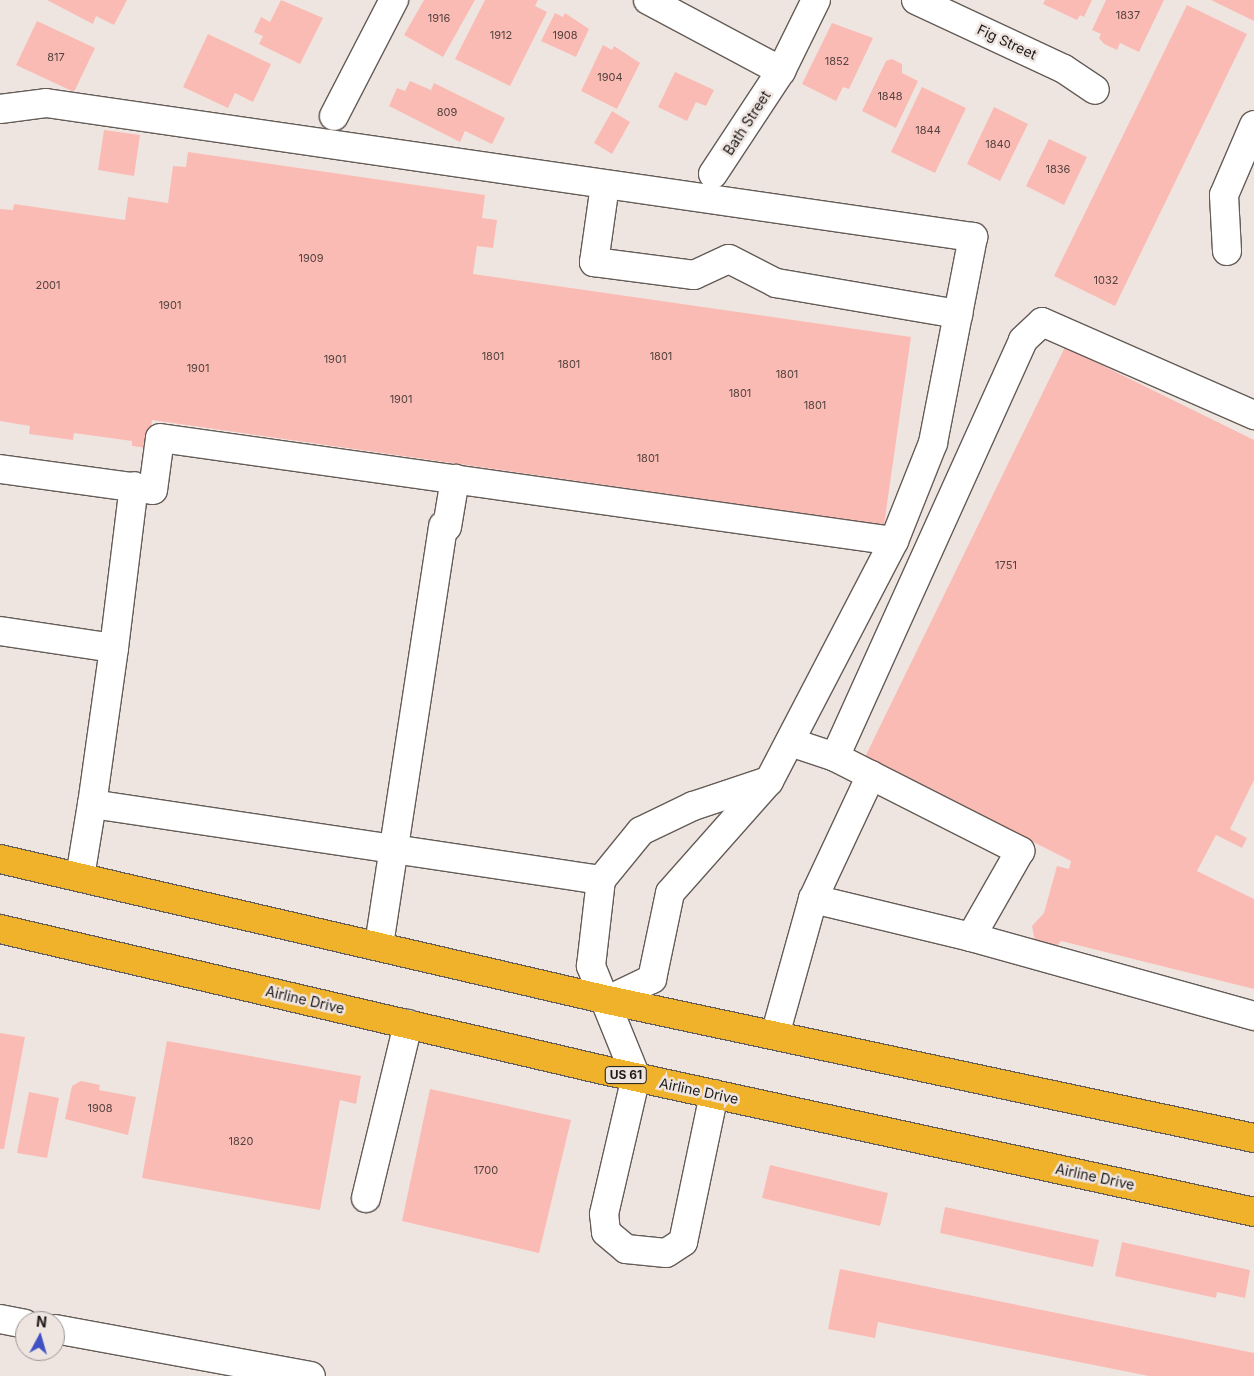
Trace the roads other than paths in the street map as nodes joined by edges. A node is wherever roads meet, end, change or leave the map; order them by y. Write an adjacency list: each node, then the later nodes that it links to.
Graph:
1 (394, 0): 8 (street)
2 (648, 0): 5 (street)
3 (816, 0): 5 (street, Bath Street)
4 (916, 0): 6 (street, Fig Street)
5 (781, 71): 10 (street, Bath Street)
6 (1096, 90)
7 (0, 109): 11 (street)
8 (334, 116)
9 (1254, 125): 12 (street)
10 (713, 174)
11 (605, 185): 13 (street); 13 (street)
12 (1227, 251)
13 (958, 314): 18 (street)
14 (1254, 415): 22 (street)
15 (0, 469): 17 (street)
16 (455, 479): 17 (street); 18 (street); 26 (street)
17 (134, 486): 20 (street)
18 (894, 541): 21 (street)
19 (0, 631): 20 (street)
20 (114, 648): 25 (street)
21 (790, 742): 22 (street); 24 (street)
22 (835, 757): 23 (street)
23 (871, 775): 30 (street); 32 (street)
24 (769, 781): 29 (street); 34 (street)
25 (92, 804): 26 (street); 28 (street)
26 (396, 847): 29 (street); 33 (street)
27 (0, 860): 28 (highway)
28 (80, 877): 33 (highway)
29 (601, 880): 34 (street)
30 (813, 899): 32 (street); 37 (street)
31 (0, 929): 36 (highway, Airline Drive / US 61)
32 (971, 937): 35 (street)
33 (379, 945): 34 (highway)
34 (608, 1000): 37 (highway); 38 (street)
35 (1254, 1016)
36 (408, 1024): 38 (highway, Airline Drive / US 61); 41 (street)
37 (775, 1034): 40 (highway)
38 (636, 1077): 39 (highway, Airline Drive / US 61); 39 (street)
39 (714, 1094): 42 (highway, Airline Drive / US 61)
40 (1254, 1138)
41 (366, 1198)
42 (1254, 1212)
43 (0, 1319): 44 (street)
44 (15, 1322)
45 (65, 1331): 46 (street)
46 (311, 1376)

